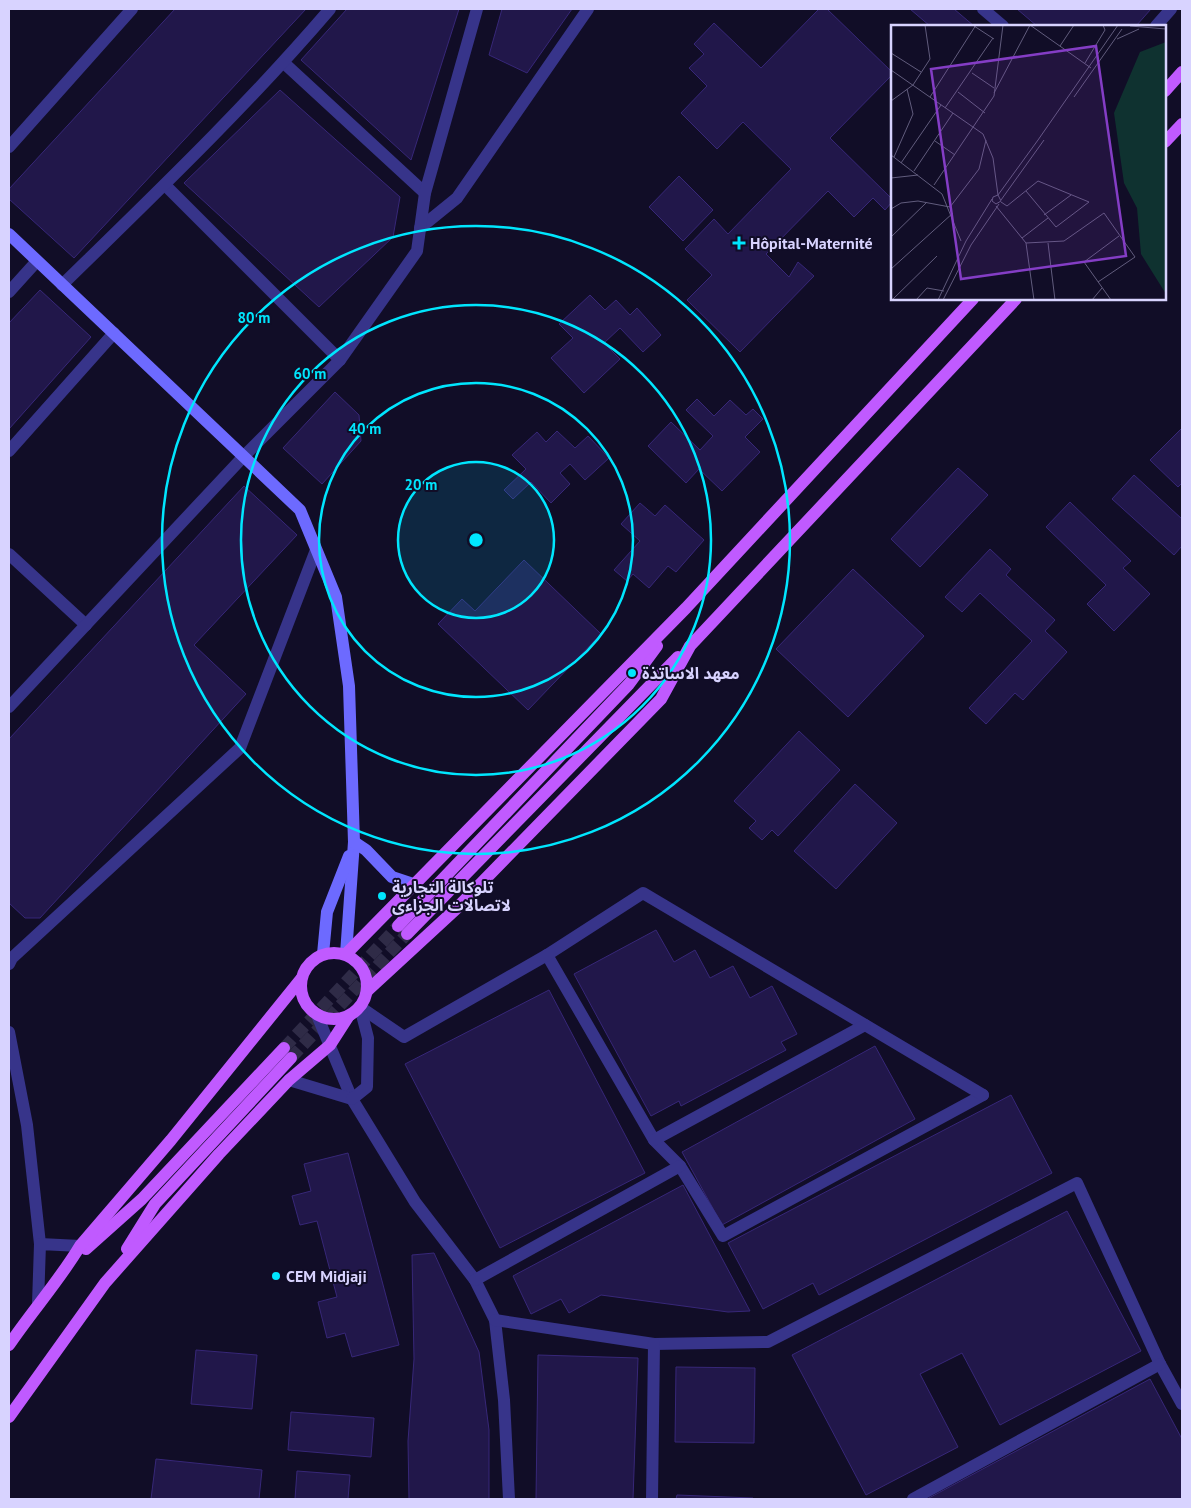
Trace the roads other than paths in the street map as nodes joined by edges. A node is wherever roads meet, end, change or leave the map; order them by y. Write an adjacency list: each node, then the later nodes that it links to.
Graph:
1 (132, 9): 14 (street)
2 (330, 9): 9 (street)
3 (477, 9): 16 (street)
4 (588, 9): 17 (street)
5 (983, 9): 7 (street)
6 (1171, 9): 8 (street)
7 (1002, 25)
8 (1157, 25)
9 (284, 63): 15 (street); 16 (street)
10 (1182, 72): 11 (main road)
11 (1166, 90)
12 (1182, 124): 13 (main road)
13 (1166, 141)
14 (9, 146)
15 (165, 185): 20 (street); 25 (street)
16 (424, 193): 17 (street)
17 (420, 228): 25 (street)
18 (9, 234): 19 (street)
19 (37, 261): 20 (street); 21 (street)
20 (62, 285): 24 (street)
21 (9, 292)
22 (972, 300): 30 (main road)
23 (1015, 300): 32 (main road)
24 (114, 333): 26 (street); 27 (street)
25 (340, 360): 27 (street)
26 (9, 451)
27 (244, 456): 28 (street); 31 (street)
28 (316, 550): 34 (street); 39 (street)
29 (9, 554): 31 (street)
30 (686, 608): 32 (main road); 35 (main road)
31 (86, 625): 33 (street)
32 (690, 646): 41 (main road)
33 (9, 707)
34 (354, 842): 35 (street); 36 (street); 37 (street)
35 (413, 884): 37 (main road)
36 (323, 954): 37 (main road); 40 (main road)
37 (346, 954): 41 (main road)
38 (547, 956): 42 (street); 45 (street); 50 (street)
39 (9, 964)
40 (301, 979): 43 (main road); 53 (main road)
41 (368, 990): 42 (main road)
42 (360, 1007): 44 (main road); 49 (street)
43 (317, 1015): 44 (main road); 47 (street)
44 (348, 1017): 47 (main road)
45 (865, 1025): 50 (street); 51 (street)
46 (9, 1036): 52 (street)
47 (330, 1045): 48 (main road); 49 (street)
48 (290, 1080): 49 (street); 56 (main road)
49 (352, 1099): 55 (street)
50 (654, 1140): 51 (street)
51 (680, 1166): 55 (street)
52 (40, 1244): 53 (street); 57 (street)
53 (80, 1246): 54 (main road)
54 (68, 1266): 56 (main road); 57 (main road)
55 (475, 1280): 58 (street)
56 (105, 1283): 63 (main road)
57 (38, 1304): 60 (main road)
58 (495, 1320): 59 (street); 64 (street)
59 (654, 1344): 61 (street); 65 (street)
60 (9, 1345)
61 (1160, 1364): 62 (street); 66 (street)
62 (1182, 1404)
63 (9, 1417)
64 (509, 1499)
65 (652, 1499)
66 (913, 1499)

